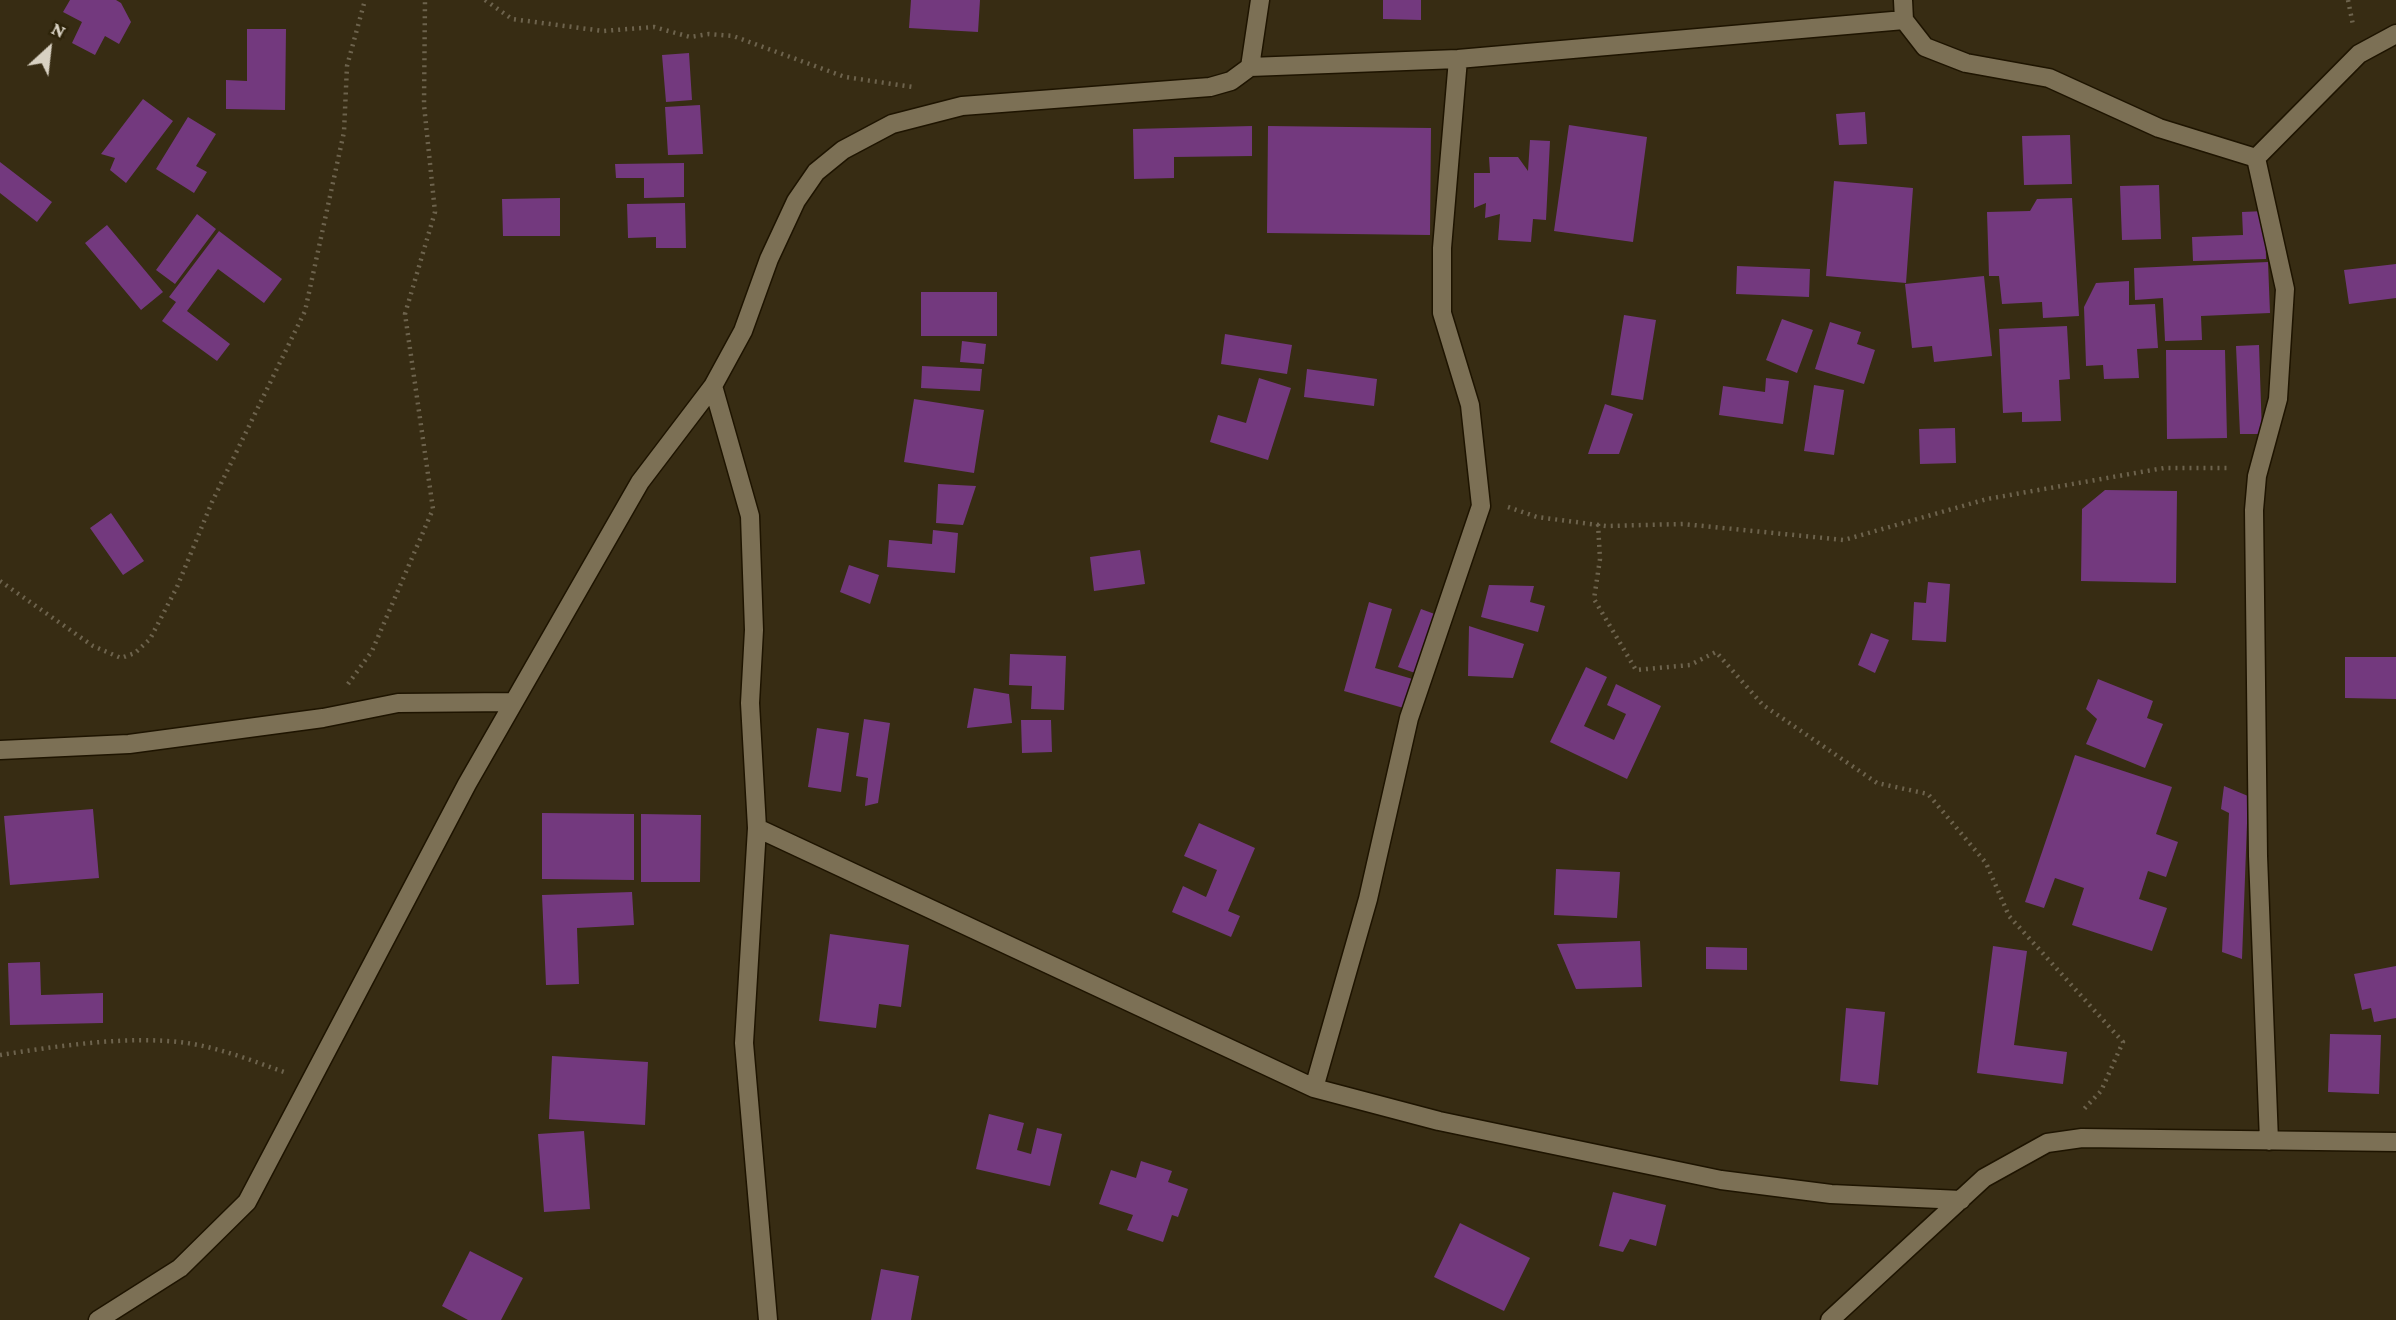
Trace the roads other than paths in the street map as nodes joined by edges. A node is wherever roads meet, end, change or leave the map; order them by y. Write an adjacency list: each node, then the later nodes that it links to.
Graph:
1 (1261, 0): 6 (street)
2 (1903, 0): 3 (street)
3 (1904, 20): 5 (street); 7 (street)
4 (2396, 34): 7 (street)
5 (1458, 59): 6 (street); 12 (street)
6 (1250, 67): 8 (street)
7 (2256, 158): 13 (street)
8 (713, 386): 9 (street); 11 (street)
9 (514, 702): 10 (street); 16 (street)
10 (0, 750)
11 (757, 828): 12 (street); 17 (street)
12 (1314, 1088): 15 (street)
13 (2269, 1141): 14 (street); 15 (street)
14 (2396, 1142)
15 (1961, 1200): 18 (street)
16 (98, 1320)
17 (768, 1320)
18 (1830, 1320)

